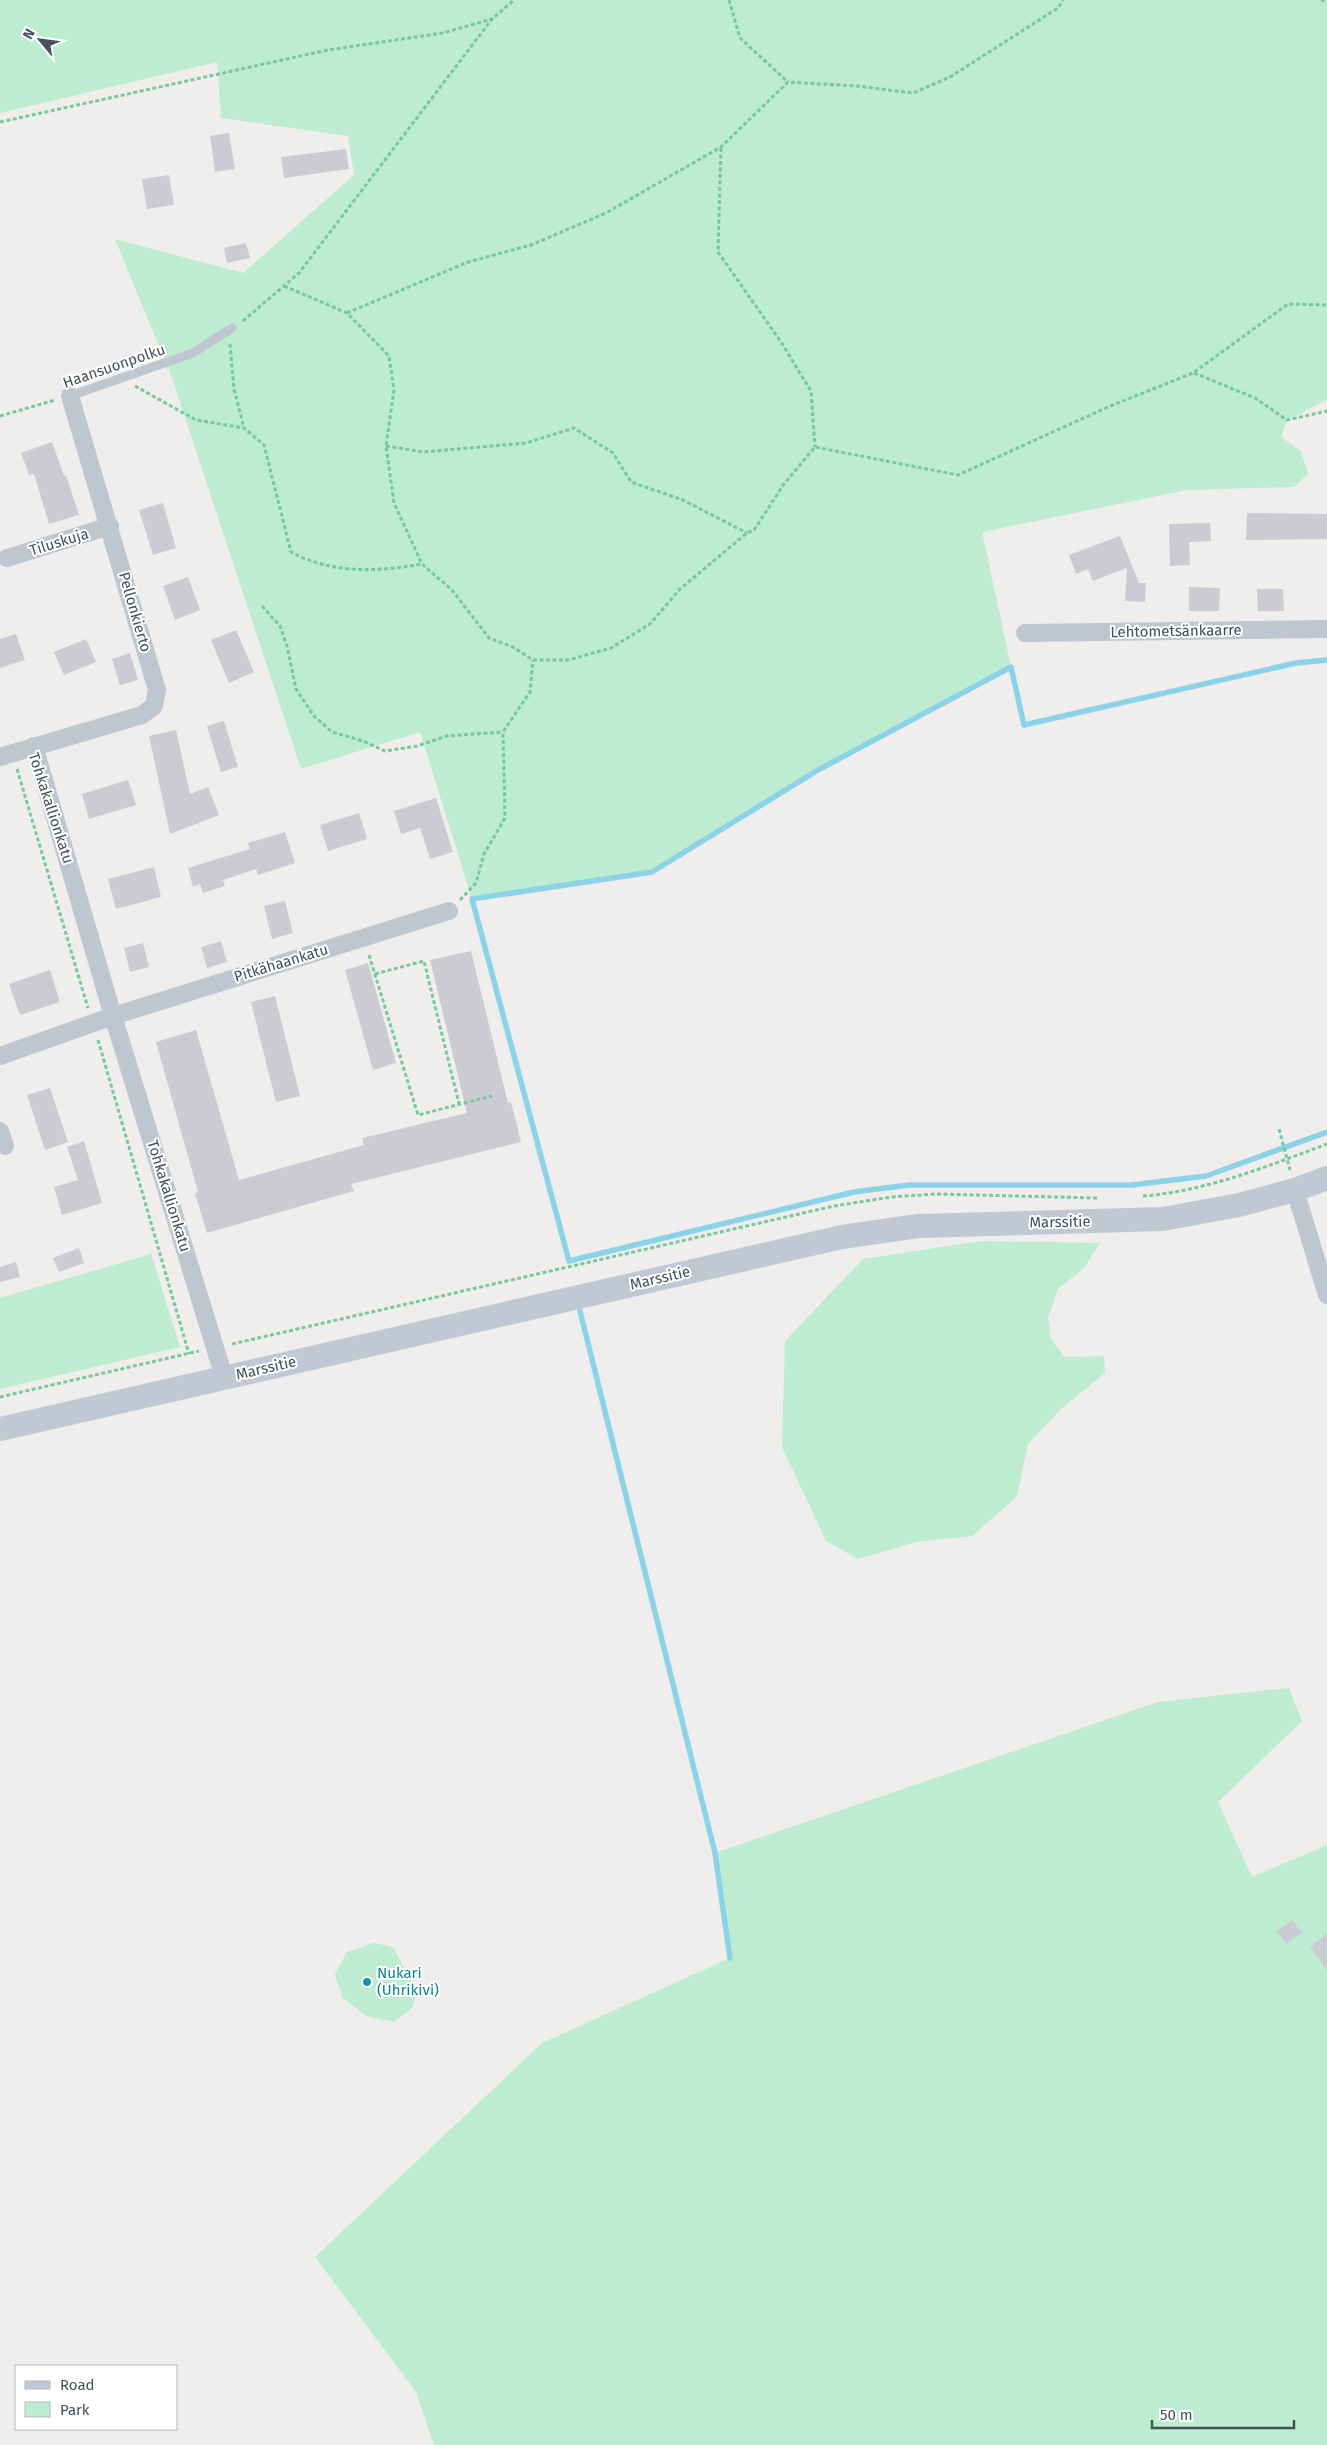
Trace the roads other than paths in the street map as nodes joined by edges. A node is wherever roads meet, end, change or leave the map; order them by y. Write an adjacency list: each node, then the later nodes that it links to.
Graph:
1 (232, 328): 2 (lane, Haansuonpolku)
2 (70, 396): 3 (street, Pellonkierto)
3 (110, 526): 4 (street, Tiluskuja); 7 (street, Pellonkierto)
4 (7, 558)
5 (1327, 629): 6 (street, Lehtometsänkaarre)
6 (1025, 634)
7 (34, 746): 8 (street, Tohkakallionkatu); 10 (street, Tohkakallionkatu)
8 (6, 755)
9 (449, 911): 10 (street, Pitkähaankatu)
10 (113, 1016): 11 (street); 15 (street, Tohkakallionkatu)
11 (0, 1056)
12 (1327, 1178): 13 (main road, Marssitie)
13 (1295, 1190): 14 (street); 15 (main road, Marssitie)
14 (1327, 1294)
15 (224, 1377): 16 (main road, Marssitie)
16 (0, 1428)

